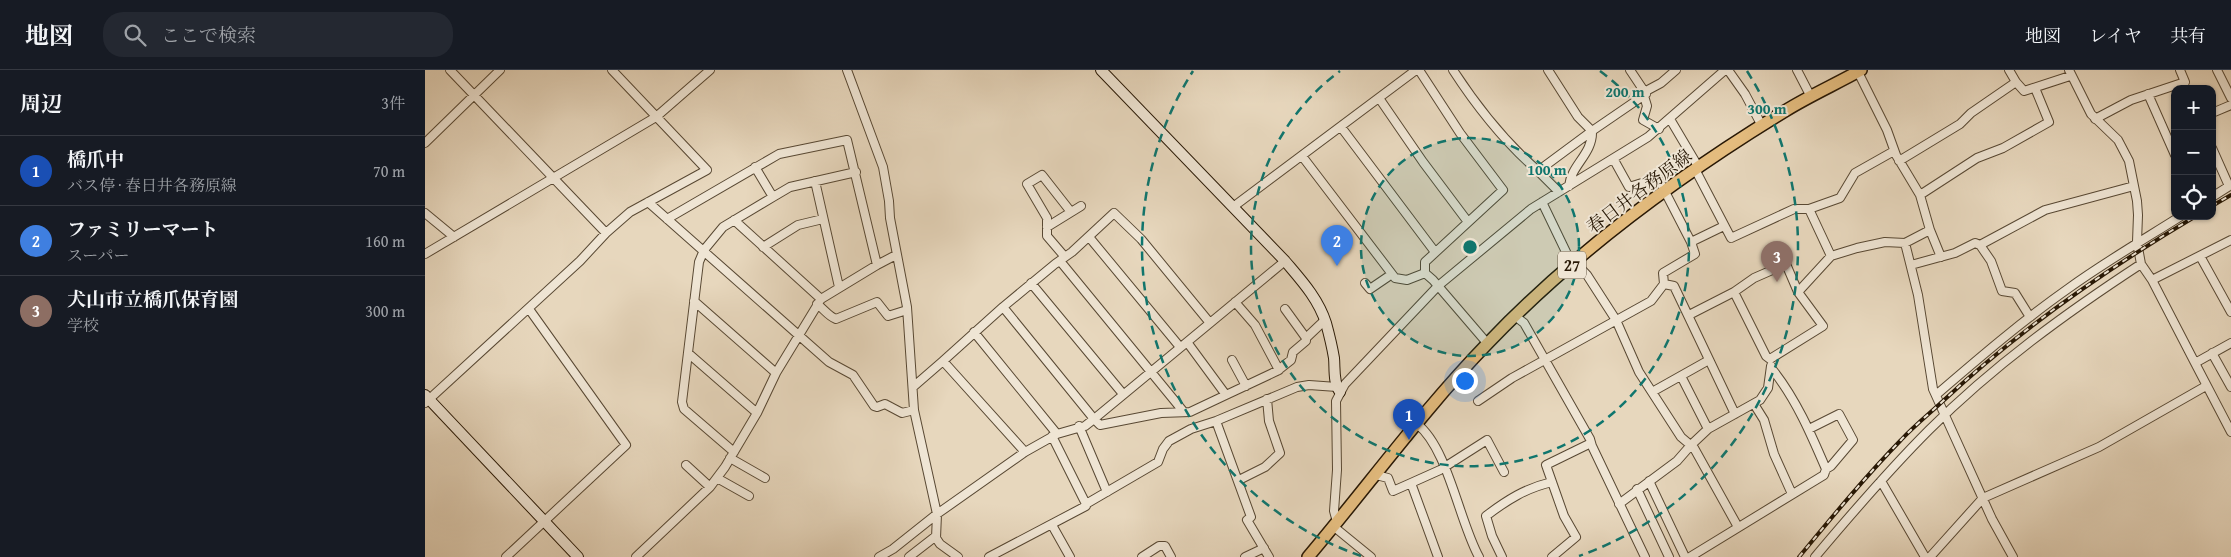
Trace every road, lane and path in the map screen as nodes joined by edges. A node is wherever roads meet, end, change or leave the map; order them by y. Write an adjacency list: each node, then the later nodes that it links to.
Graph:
1 (450, 70): 23 (street)
2 (500, 70): 23 (street)
3 (611, 70): 29 (street)
4 (710, 70): 29 (street)
5 (847, 70): 86 (street)
6 (1101, 70): 62 (street)
7 (1417, 70): 25 (street); 70 (street)
8 (1453, 70): 47 (street)
9 (1548, 70): 35 (street)
10 (1630, 70): 21 (street)
11 (1675, 70): 21 (street)
12 (1726, 70): 31 (street); 32 (street)
13 (1797, 70): 24 (street)
14 (2009, 70): 19 (street)
15 (2180, 70): 22 (street)
16 (2217, 70): 26 (street)
17 (1860, 71): 24 (main road, 春日井各務原線 / 27); 40 (street)
18 (2070, 73): 20 (street); 30 (street)
19 (2016, 82): 20 (street); 44 (street)
20 (2035, 88): 56 (street)
21 (1645, 94): 34 (street); 35 (street)
22 (2148, 94): 30 (street); 37 (street)
23 (474, 95): 38 (street); 49 (street)
24 (1811, 97): 32 (main road, 春日井各務原線 / 27)
25 (1379, 98): 33 (street); 70 (street)
26 (2231, 98)
27 (2231, 105): 28 (street)
28 (2216, 111)
29 (656, 117): 49 (street); 59 (street)
30 (2095, 118): 52 (street)
31 (1670, 119): 34 (street); 46 (street)
32 (1762, 126): 46 (main road, 春日井各務原線 / 27)
33 (1341, 127): 41 (street); 84 (street)
34 (1659, 129): 43 (street)
35 (1592, 131): 47 (street); 51 (street)
36 (2171, 132): 37 (street)
37 (2165, 134): 39 (street)
38 (425, 144)
39 (2171, 147)
40 (1893, 151): 44 (street); 63 (street)
41 (1302, 156): 62 (street); 97 (street)
42 (2216, 156): 53 (street)
43 (1613, 160): 51 (street); 55 (street)
44 (1899, 161): 56 (street)
45 (755, 167): 48 (street); 58 (street); 67 (street)
46 (1697, 169): 55 (main road, 春日井各務原線 / 27); 71 (street)
47 (1538, 171): 54 (street)
48 (856, 172): 50 (street); 94 (street)
49 (553, 177): 74 (street); 75 (street)
50 (815, 181): 58 (street); 66 (street)
51 (1569, 186): 54 (street)
52 (2134, 186): 79 (street); 81 (street)
53 (2230, 186): 57 (street)
54 (1559, 192): 60 (street)
55 (1666, 192): 78 (street); 92 (main road, 春日井各務原線 / 27)
56 (1920, 195): 73 (street)
57 (2216, 195)
58 (773, 197): 68 (street)
59 (648, 202): 67 (street); 74 (street)
60 (1543, 202): 92 (street); 102 (street)
61 (1081, 206): 64 (street)
62 (1233, 207): 91 (street)
63 (1809, 208): 71 (street); 87 (street)
64 (1071, 212): 72 (street); 72 (street)
65 (425, 213): 75 (street)
66 (823, 218): 82 (street); 103 (street)
67 (667, 219): 83 (street)
68 (733, 220): 82 (street); 83 (street)
69 (2174, 220): 79 (street)
70 (1469, 222): 84 (street)
71 (1723, 226): 78 (street)
72 (1047, 227): 90 (street)
73 (1930, 230): 80 (street); 89 (street)
74 (606, 233): 110 (street)
75 (454, 237): 85 (street)
76 (1089, 237): 90 (street); 119 (street); 126 (street)
77 (2231, 240): 88 (street)
78 (1691, 242): 101 (street)
79 (2137, 242): 93 (street); 116 (street)
80 (1905, 243): 87 (street); 95 (street)
81 (1980, 245): 89 (street); 116 (street)
82 (763, 247): 107 (street)
83 (704, 250): 106 (street); 121 (street)
84 (1435, 252): 96 (street)
85 (425, 254)
86 (896, 255): 94 (street); 112 (street)
87 (1831, 256): 105 (street)
88 (2200, 256): 98 (street); 113 (street)
89 (1941, 257): 95 (street)
90 (1062, 259): 99 (street); 137 (street)
91 (1285, 261): 108 (street); 117 (street)
92 (1575, 262): 115 (main road, 春日井各務原線 / 27); 118 (street)
93 (2141, 264): 98 (street); 157 (street)
94 (877, 265): 103 (street)
95 (1911, 265): 147 (street)
96 (1425, 273): 97 (street); 102 (street)
97 (1392, 274): 100 (street)
98 (2152, 280): 134 (street)
99 (1031, 284): 109 (street); 146 (street)
100 (1365, 284)
101 (1664, 284): 114 (street); 118 (street)
102 (1438, 286): 124 (street); 144 (street)
103 (839, 287): 107 (street)
104 (1734, 292): 105 (street); 114 (street); 129 (street)
105 (1798, 292): 129 (street)
106 (694, 301): 127 (street); 138 (street)
107 (819, 301): 112 (street); 121 (street)
108 (1235, 302): 119 (street); 136 (street)
109 (1003, 307): 120 (street); 158 (street)
110 (529, 309): 149 (street); 191 (street)
111 (1285, 309): 122 (street)
112 (907, 310): 143 (street)
113 (2231, 312)
114 (1689, 315): 131 (street)
115 (1515, 316): 124 (main road, 春日井各務原線 / 27); 133 (street)
116 (2029, 317): 147 (street)
117 (1325, 320): 122 (street); 144 (street)
118 (1616, 320): 133 (street); 145 (street)
119 (1210, 323): 123 (street)
120 (974, 332): 132 (street); 165 (street)
121 (799, 335): 138 (street); 153 (street)
122 (1306, 338): 136 (street)
123 (1187, 342): 126 (street); 148 (street)
124 (1487, 343): 160 (main road, 春日井各務原線 / 27)
125 (2231, 343): 128 (street)
126 (1180, 347): 137 (street)
127 (688, 352): 155 (street); 169 (street)
128 (2212, 353): 134 (street); 142 (street)
129 (1770, 359): 135 (street)
130 (1232, 360): 140 (street)
131 (1709, 360): 139 (street); 156 (street)
132 (943, 361): 143 (street); 168 (street)
133 (1544, 361): 151 (street); 166 (street)
134 (2195, 363): 141 (street)
135 (1772, 369): 152 (street); 163 (street)
136 (1279, 370): 140 (street)
137 (1151, 371): 146 (street); 154 (street)
138 (776, 373): 155 (street)
139 (1681, 376): 145 (street); 162 (street)
140 (1245, 386): 148 (street)
141 (2206, 386): 164 (street); 187 (street)
142 (2231, 386)
143 (913, 387): 153 (street)
144 (1338, 389): 150 (street); 192 (street)
145 (1652, 392): 167 (street)
146 (1123, 394): 158 (street)
147 (1936, 395): 157 (street)
148 (1226, 396): 154 (street)
149 (426, 399): 191 (street)
150 (1267, 399): 159 (street); 177 (street)
151 (1478, 401)
152 (1754, 404): 156 (street); 185 (street)
153 (914, 410): 190 (street)
154 (1183, 411): 158 (street)
155 (757, 413): 169 (street)
156 (1735, 414): 162 (street)
157 (1944, 416): 179 (street); 187 (street)
158 (1094, 419): 161 (street)
159 (1216, 420): 177 (street); 184 (street)
160 (1417, 424): 171 (street); 174 (main road, 春日井各務原線 / 27)
161 (1079, 426): 165 (street); 184 (street)
162 (1708, 429): 167 (street)
163 (1809, 429): 172 (street); 172 (street)
164 (2231, 431)
165 (1054, 435): 168 (street); 188 (street)
166 (1591, 443): 180 (street); 189 (street)
167 (1691, 445): 178 (street); 194 (street)
168 (1025, 452): 190 (street)
169 (732, 455): 175 (street); 176 (street)
170 (687, 466): 182 (street)
171 (1444, 467): 173 (street); 181 (street); 213 (street)
172 (1826, 469): 185 (street)
173 (1504, 472)
174 (1376, 475): 181 (street); 192 (main road, 春日井各務原線 / 27)
175 (717, 478): 182 (street); 186 (street)
176 (765, 478)
177 (1239, 480): 196 (street)
178 (1649, 481): 183 (street); 218 (street)
179 (1881, 481): 220 (street); 221 (street)
180 (1552, 482): 214 (street); 215 (street)
181 (1411, 483): 212 (street)
182 (709, 486): 201 (street)
183 (1637, 489): 189 (street); 217 (street)
184 (1107, 492): 188 (street)
185 (1793, 494): 194 (street)
186 (749, 496)
187 (1983, 498): 222 (street); 223 (street)
188 (1085, 504): 193 (street)
189 (1619, 504): 216 (street)
190 (937, 514): 195 (street); 202 (street)
191 (545, 521): 199 (street); 200 (street)
192 (1335, 524): 198 (main road, 春日井各務原線 / 27); 211 (street)
193 (1052, 525): 205 (street); 206 (street)
194 (1738, 527): 197 (street)
195 (936, 536): 203 (street); 204 (street)
196 (1264, 548): 209 (street); 210 (street)
197 (1704, 553): 219 (street)
198 (1311, 556)
199 (506, 557)
200 (578, 557)
201 (636, 557)
202 (879, 557)
203 (909, 557)
204 (958, 557)
205 (989, 557)
206 (1070, 557)
207 (1142, 557): 208 (street)
208 (1171, 557)
209 (1245, 557)
210 (1269, 557)
211 (1371, 557)
212 (1438, 557)
213 (1479, 557)
214 (1501, 557)
215 (1552, 557)
216 (1645, 557)
217 (1669, 557)
218 (1685, 557)
219 (1690, 557)
220 (1815, 557)
221 (1925, 557)
222 (1930, 557)
223 (2013, 557)

